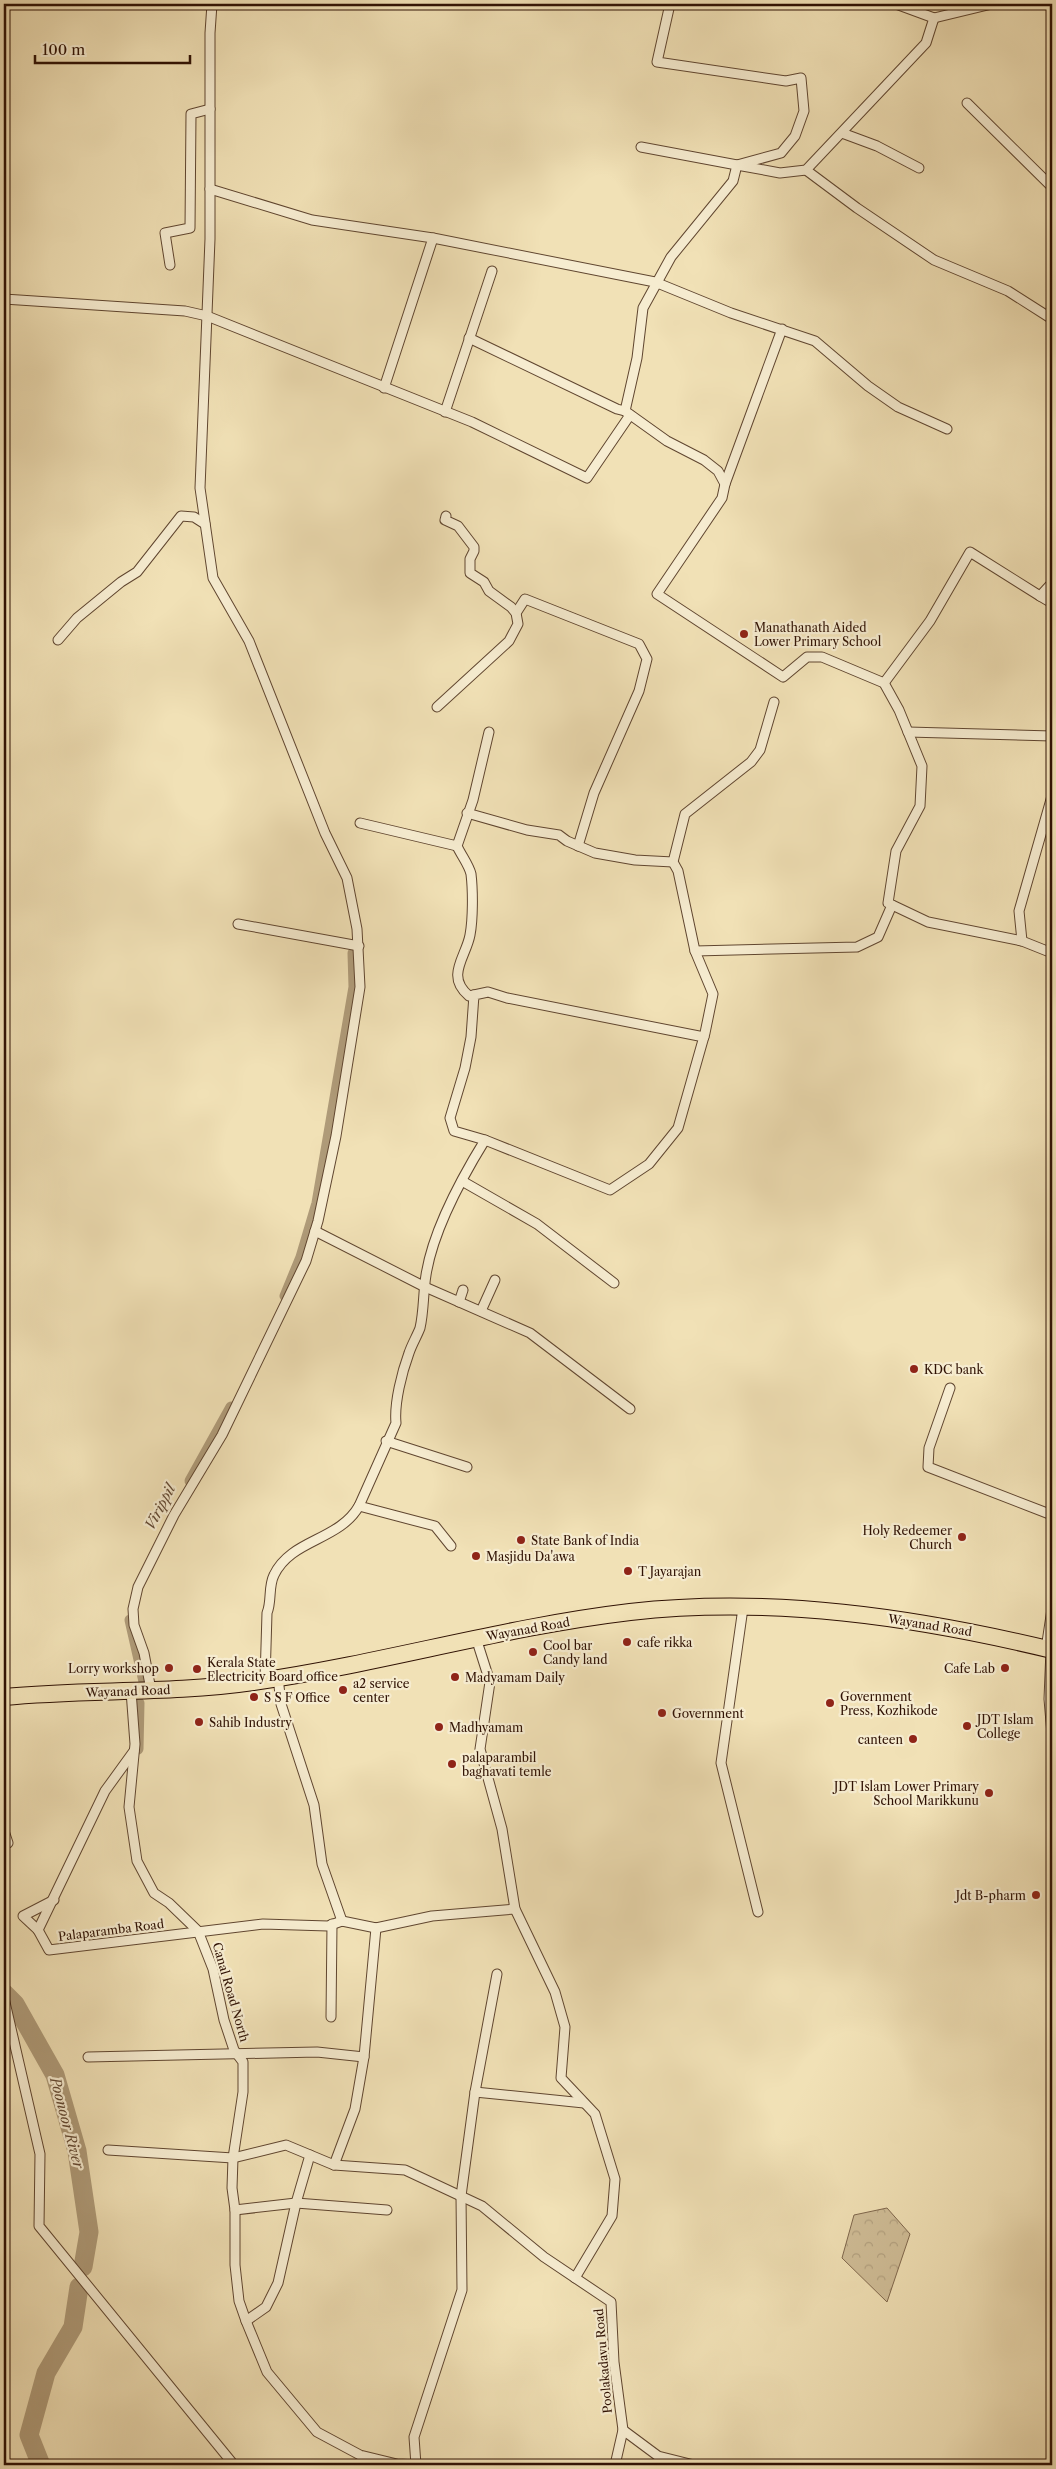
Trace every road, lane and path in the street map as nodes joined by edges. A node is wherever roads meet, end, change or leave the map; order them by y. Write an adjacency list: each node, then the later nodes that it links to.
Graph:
1 (212, 4): 8 (street)
2 (670, 4): 11 (street)
3 (896, 4): 6 (street)
4 (914, 4): 6 (street)
5 (992, 4): 6 (street)
6 (934, 18): 9 (street)
7 (967, 103): 14 (street)
8 (210, 109): 15 (street); 17 (street)
9 (842, 133): 12 (street); 13 (street)
10 (641, 147): 11 (street)
11 (737, 165): 13 (street); 19 (street)
12 (918, 168)
13 (806, 170): 22 (street)
14 (1052, 187)
15 (210, 189): 16 (street); 21 (street)
16 (433, 238): 19 (street); 25 (street)
17 (170, 265)
18 (492, 272): 24 (street)
19 (655, 282): 23 (street); 27 (street)
20 (4, 300): 21 (street)
21 (207, 316): 25 (street); 31 (street)
22 (1052, 320)
23 (782, 329): 28 (street); 29 (street)
24 (469, 338): 26 (street); 27 (street)
25 (384, 388): 26 (street)
26 (445, 412): 27 (street)
27 (628, 413): 29 (street)
28 (947, 429)
29 (725, 484): 37 (street)
30 (446, 516): 35 (street)
31 (205, 524): 36 (street); 52 (street)
32 (1052, 583): 33 (street)
33 (1040, 596): 34 (street); 37 (street)
34 (1052, 603)
35 (516, 613): 39 (street); 47 (street)
36 (58, 640)
37 (884, 683): 41 (street)
38 (774, 702): 48 (street)
39 (437, 707)
40 (490, 732): 44 (street)
41 (908, 732): 42 (street); 49 (street)
42 (1052, 736)
43 (1052, 796): 51 (street)
44 (467, 814): 46 (street); 47 (street)
45 (360, 823): 46 (street)
46 (457, 846): 55 (street)
47 (578, 846): 48 (street)
48 (673, 862): 53 (street)
49 (892, 904): 51 (street); 53 (street)
50 (238, 924): 52 (street)
51 (1022, 941): 54 (street)
52 (359, 946): 59 (street)
53 (695, 951): 56 (street)
54 (1052, 953)
55 (474, 995): 56 (street); 57 (street)
56 (704, 1037): 57 (street)
57 (485, 1140): 58 (street)
58 (462, 1181): 61 (street); 62 (street)
59 (315, 1231): 62 (street); 78 (street)
60 (495, 1280): 65 (street)
61 (614, 1283)
62 (425, 1287): 64 (street); 68 (street)
63 (463, 1290): 64 (street)
64 (459, 1302): 65 (street)
65 (481, 1311): 67 (street)
66 (950, 1388): 71 (street)
67 (630, 1409)
68 (386, 1441): 69 (street); 70 (street)
69 (466, 1468)
70 (358, 1506): 72 (street); 77 (street)
71 (1052, 1515)
72 (451, 1546)
73 (743, 1608): 75 (highway, Wayanad Road); 76 (highway, Wayanad Road); 87 (street)
74 (1052, 1609): 76 (street)
75 (476, 1638): 77 (highway, Wayanad Road); 86 (street)
76 (1050, 1650): 81 (street)
77 (271, 1679): 78 (highway, Wayanad Road); 88 (street)
78 (151, 1690): 79 (highway, Wayanad Road)
79 (131, 1691): 80 (highway, Wayanad Road); 82 (street, Canal Road North)
80 (4, 1697)
81 (1052, 1734)
82 (134, 1750): 85 (street, Palaparamba Road); 92 (street, Canal Road North)
83 (4, 1831): 84 (street)
84 (8, 1843)
85 (54, 1900): 91 (street, Palaparamba Road); 91 (street)
86 (516, 1909): 90 (street); 100 (street)
87 (758, 1912)
88 (342, 1921): 89 (street, Palaparamba Road); 90 (street)
89 (332, 1924): 92 (street, Palaparamba Road); 95 (street)
90 (376, 1928): 97 (street)
91 (38, 1930): 92 (street, Palaparamba Road)
92 (198, 1931): 96 (street, Canal Road North)
93 (496, 1974): 99 (street)
94 (4, 1998): 112 (street)
95 (331, 2017)
96 (240, 2055): 97 (street); 98 (street); 103 (street, Canal Road North)
97 (364, 2056): 104 (street)
98 (88, 2057)
99 (475, 2092): 100 (street); 105 (street)
100 (584, 2103): 109 (street)
101 (108, 2150): 103 (street)
102 (310, 2155): 103 (street); 104 (street); 106 (street)
103 (233, 2158): 107 (street, Canal Road North)
104 (334, 2165): 105 (street)
105 (461, 2196): 109 (street); 113 (street)
106 (296, 2203): 107 (street); 108 (street); 110 (street)
107 (234, 2210): 110 (street, Canal Road North)
108 (387, 2210)
109 (575, 2278): 111 (street, Poolakadavu Road)
110 (246, 2321): 113 (street, Canal Road North)
111 (623, 2430): 114 (street, Poolakadavu Road); 115 (street)
112 (234, 2465)
113 (417, 2465)
114 (615, 2465)
115 (694, 2465)

